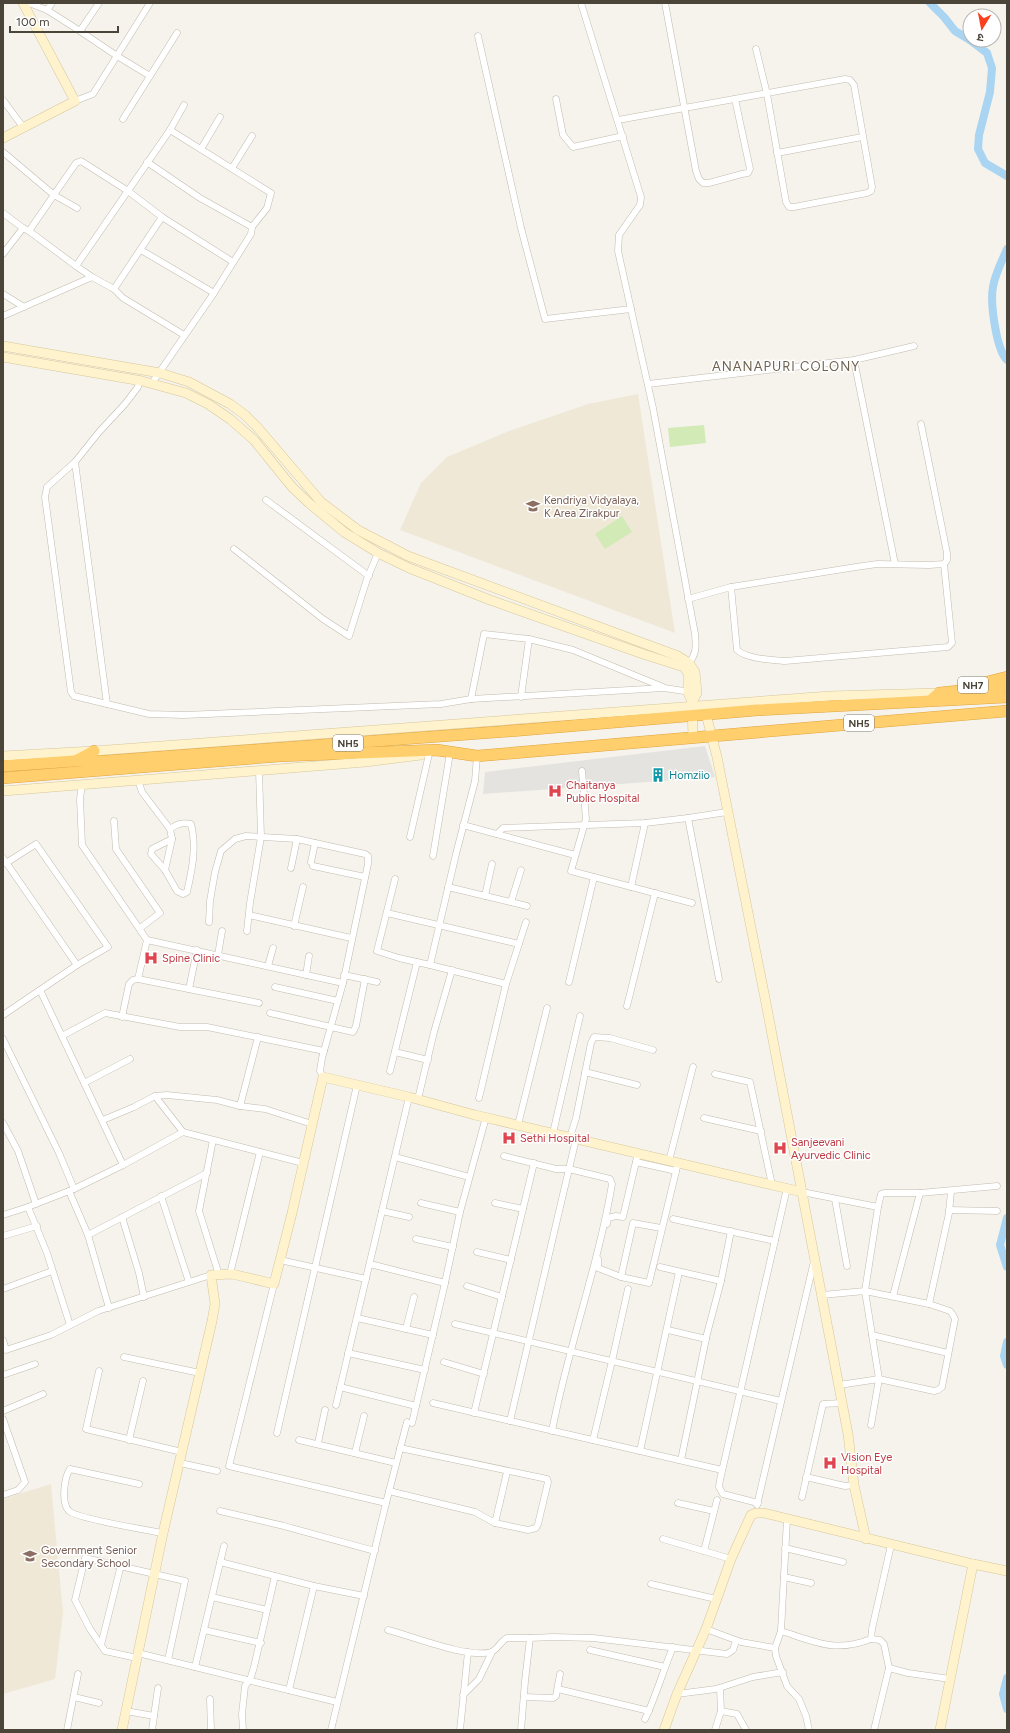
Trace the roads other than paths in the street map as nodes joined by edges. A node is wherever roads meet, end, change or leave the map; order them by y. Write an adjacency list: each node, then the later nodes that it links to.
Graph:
1 (23, 3): 19 (street)
2 (29, 3): 8 (street)
3 (52, 3): 8 (street)
4 (99, 3): 9 (street)
5 (150, 3): 13 (street)
6 (581, 3): 24 (street)
7 (664, 3): 21 (street)
8 (47, 10): 9 (street)
9 (80, 31): 13 (street)
10 (177, 33): 14 (street)
11 (478, 36): 53 (street)
12 (756, 49): 15 (street)
13 (117, 56): 14 (street); 19 (street)
14 (150, 76): 23 (street)
15 (766, 94): 17 (street); 29 (street); 33 (street)
16 (556, 99): 28 (street)
17 (735, 99): 21 (street); 21 (street)
18 (3, 100): 25 (street)
19 (75, 101): 25 (street)
20 (184, 105): 26 (street)
21 (685, 108): 24 (street)
22 (220, 116): 31 (street)
23 (123, 119)
24 (618, 120): 28 (street)
25 (23, 127): 30 (street)
26 (170, 130): 31 (street); 34 (street)
27 (252, 136): 35 (street)
28 (623, 136): 53 (street)
29 (862, 137): 33 (street); 33 (street)
30 (3, 138)
31 (201, 149): 35 (street)
32 (3, 152): 37 (street)
33 (777, 153)
34 (148, 162): 36 (street); 41 (street)
35 (232, 168): 41 (street)
36 (128, 191): 37 (street); 40 (street); 47 (street)
37 (54, 195): 38 (street); 43 (street)
38 (77, 208)
39 (3, 213): 42 (street)
40 (162, 218): 44 (street); 46 (street)
41 (252, 226): 46 (street)
42 (23, 228): 43 (street); 45 (street)
43 (30, 231): 47 (street)
44 (141, 250): 49 (street); 50 (street)
45 (3, 254)
46 (233, 262): 50 (street)
47 (76, 266): 48 (street)
48 (92, 277): 49 (street); 52 (street)
49 (114, 289): 55 (street)
50 (214, 293): 55 (street)
51 (3, 294): 52 (street)
52 (24, 307): 54 (street)
53 (631, 309): 65 (street)
54 (3, 316)
55 (184, 335): 61 (street)
56 (3, 346): 60 (street)
57 (914, 346): 59 (street)
58 (3, 357): 62 (street)
59 (854, 360): 65 (street); 72 (street)
60 (105, 363): 61 (street); 62 (street)
61 (160, 372): 64 (street); 69 (street)
62 (104, 375): 63 (street)
63 (139, 381): 64 (street); 67 (street)
64 (152, 383): 71 (street)
65 (648, 384): 76 (street)
66 (921, 424): 73 (street)
67 (75, 462): 88 (street); 88 (street)
68 (266, 500): 74 (street)
69 (385, 544): 71 (street); 78 (street)
70 (234, 549): 74 (street)
71 (378, 554): 74 (street); 82 (street)
72 (895, 564): 73 (street); 75 (street)
73 (944, 564): 75 (street)
74 (369, 576)
75 (731, 587): 76 (street)
76 (688, 599): 78 (street)
77 (529, 639): 81 (street); 84 (street); 86 (street)
78 (689, 663): 82 (street)
79 (1007, 678): 83 (highway, NH7)
80 (1007, 686): 83 (highway)
81 (664, 688): 82 (street); 84 (street)
82 (692, 692): 89 (street)
83 (939, 693): 87 (highway, NH7); 89 (street)
84 (521, 697): 86 (street)
85 (1007, 697): 87 (highway, NH5)
86 (471, 699): 88 (street)
87 (930, 701): 91 (highway, NH5)
88 (107, 704)
89 (692, 708): 91 (highway, NH5); 93 (street); 94 (street); 99 (highway, NH5)
90 (1007, 711): 92 (highway, NH5)
91 (706, 714): 92 (street)
92 (712, 736): 93 (highway, NH5); 108 (street)
93 (693, 738): 98 (highway, NH5)
94 (94, 751): 97 (street); 99 (highway)
95 (433, 752): 96 (highway, NH5); 101 (street); 103 (highway, NH5); 117 (street)
96 (450, 753): 98 (highway, NH5); 122 (street)
97 (3, 756)
98 (477, 756): 112 (street)
99 (74, 761): 100 (highway, NH5)
100 (3, 766)
101 (259, 770): 104 (street); 116 (street)
102 (582, 771): 113 (street)
103 (8, 777): 105 (highway)
104 (138, 780): 106 (street); 114 (street)
105 (3, 784)
106 (82, 784): 107 (street); 145 (street)
107 (3, 791)
108 (727, 812): 109 (street); 228 (street)
109 (688, 818): 111 (street); 164 (street)
110 (114, 821): 145 (street)
111 (645, 823): 113 (street); 133 (street)
112 (463, 825): 115 (street); 132 (street)
113 (584, 825): 115 (street); 121 (street)
114 (170, 829): 118 (street); 126 (street)
115 (497, 834): 121 (street)
116 (261, 837): 119 (street); 140 (street); 141 (street)
117 (410, 837)
118 (172, 839): 126 (street); 126 (street)
119 (297, 839): 120 (street); 125 (street)
120 (315, 843): 128 (street); 128 (street)
121 (575, 855): 129 (street)
122 (433, 856)
123 (5, 861): 157 (street); 157 (street)
124 (492, 864): 135 (street)
125 (291, 868)
126 (165, 870)
127 (521, 870): 136 (street)
128 (365, 876): 148 (street)
129 (594, 877): 133 (street); 166 (street)
130 (395, 879): 139 (street)
131 (303, 887): 143 (street)
132 (448, 887): 135 (street); 144 (street)
133 (631, 887): 134 (street)
134 (655, 893): 137 (street); 174 (street)
135 (485, 896): 136 (street)
136 (511, 902): 138 (street)
137 (692, 903)
138 (527, 906)
139 (386, 913): 144 (street); 155 (street)
140 (249, 915): 143 (street); 147 (street)
141 (209, 922)
142 (526, 922): 150 (street)
143 (294, 926): 148 (street)
144 (439, 926): 150 (street); 156 (street)
145 (140, 928): 149 (street)
146 (222, 931): 153 (street)
147 (247, 931)
148 (351, 938): 161 (street)
149 (147, 940): 152 (street); 162 (street)
150 (519, 944): 168 (street)
151 (273, 948): 158 (street)
152 (197, 950): 153 (street); 171 (street)
153 (218, 955): 158 (street)
154 (310, 956): 160 (street)
155 (418, 962): 156 (street); 186 (street)
156 (430, 964): 159 (street)
157 (77, 965): 170 (street)
158 (268, 966): 160 (street)
159 (452, 970): 168 (street); 188 (street)
160 (306, 975): 167 (street)
161 (344, 975): 163 (street); 167 (street)
162 (138, 979): 171 (street); 179 (street)
163 (365, 979): 165 (street); 180 (street)
164 (719, 979)
165 (377, 982)
166 (569, 982)
167 (343, 983): 172 (street)
168 (506, 984): 199 (street)
169 (275, 987): 172 (street)
170 (40, 990): 177 (street); 181 (street)
171 (189, 990): 173 (street)
172 (338, 1001): 180 (street)
173 (259, 1003)
174 (627, 1006)
175 (547, 1008): 206 (street)
176 (270, 1013): 180 (street)
177 (3, 1015)
178 (580, 1016): 209 (street)
179 (122, 1017): 181 (street); 182 (street)
180 (330, 1028): 185 (street)
181 (62, 1036): 194 (street)
182 (258, 1037): 185 (street); 200 (street)
183 (3, 1039): 226 (street)
184 (653, 1050): 191 (street)
185 (324, 1051): 193 (street)
186 (395, 1052): 188 (street); 190 (street)
187 (130, 1059): 194 (street)
188 (428, 1060): 198 (street)
189 (692, 1067): 219 (street)
190 (390, 1071)
191 (585, 1072): 196 (street); 210 (street)
192 (715, 1074): 207 (street)
193 (323, 1077): 195 (street); 205 (street)
194 (84, 1083): 203 (street)
195 (357, 1085): 198 (street); 263 (street)
196 (637, 1085)
197 (156, 1096): 200 (street); 203 (street); 208 (street)
198 (414, 1098): 201 (street); 214 (street)
199 (479, 1098)
200 (240, 1106): 205 (street)
201 (486, 1117): 206 (street); 222 (street)
202 (704, 1118): 207 (street)
203 (103, 1120): 218 (street)
204 (3, 1122): 234 (street)
205 (312, 1124): 216 (street)
206 (518, 1124): 209 (street)
207 (761, 1131): 223 (street)
208 (183, 1132): 211 (street); 218 (street)
209 (553, 1133): 210 (street)
210 (573, 1138): 215 (street); 220 (street)
211 (213, 1140): 212 (street); 221 (street)
212 (260, 1152): 216 (street); 266 (street)
213 (504, 1156): 217 (street)
214 (395, 1158): 222 (street); 239 (street)
215 (637, 1160): 219 (street); 245 (street)
216 (303, 1163): 258 (street)
217 (534, 1163): 220 (street); 237 (street)
218 (123, 1165): 226 (street)
219 (675, 1167): 223 (street); 249 (street)
220 (569, 1169): 295 (street); 296 (street)
221 (207, 1173): 230 (street); 267 (street)
222 (469, 1177): 241 (street)
223 (772, 1185): 225 (street)
224 (997, 1186): 227 (street)
225 (787, 1188): 228 (street); 254 (street)
226 (72, 1190): 234 (street); 251 (street)
227 (951, 1191): 229 (street); 238 (street)
228 (802, 1192): 231 (street); 257 (street)
229 (920, 1193): 236 (street); 280 (street)
230 (160, 1196): 243 (street); 271 (street)
231 (835, 1199): 236 (street); 261 (street)
232 (421, 1203): 241 (street)
233 (495, 1203): 237 (street)
234 (36, 1204): 235 (street)
235 (28, 1207): 242 (street); 248 (street)
236 (878, 1207): 277 (street)
237 (523, 1209): 259 (street)
238 (949, 1210): 240 (street); 283 (street)
239 (382, 1211): 244 (street); 260 (street)
240 (997, 1211)
241 (460, 1212): 255 (street)
242 (3, 1215)
243 (122, 1216): 251 (street); 281 (street)
244 (409, 1217)
245 (623, 1217): 247 (street); 268 (street)
246 (673, 1219): 250 (street)
247 (633, 1223): 249 (street); 268 (street)
248 (37, 1226): 252 (street); 264 (street)
249 (662, 1228): 268 (street)
250 (731, 1231): 254 (street); 270 (street)
251 (88, 1235): 284 (street)
252 (3, 1236)
253 (416, 1239): 255 (street)
254 (775, 1241): 314 (street)
255 (453, 1247): 272 (street)
256 (477, 1252): 259 (street)
257 (815, 1257): 279 (street); 316 (street)
258 (280, 1260): 263 (street); 273 (street)
259 (511, 1260): 282 (street)
260 (370, 1264): 269 (street); 272 (street)
261 (847, 1266)
262 (660, 1267): 265 (street)
263 (314, 1268): 269 (street); 329 (street)
264 (52, 1272): 275 (street); 287 (street)
265 (679, 1272): 270 (street); 289 (street)
266 (230, 1274): 267 (street); 273 (street)
267 (215, 1275): 271 (street); 306 (street)
268 (621, 1277)
269 (366, 1279): 285 (street)
270 (721, 1281): 293 (street)
271 (189, 1282): 281 (street)
272 (446, 1283): 292 (street)
273 (274, 1284): 351 (street)
274 (466, 1286): 282 (street)
275 (3, 1289)
276 (628, 1289): 300 (street)
277 (865, 1291): 279 (street); 280 (street); 291 (street)
278 (414, 1296): 288 (street)
279 (822, 1296): 312 (street)
280 (893, 1296): 283 (street)
281 (144, 1297): 284 (street)
282 (502, 1297): 290 (street)
283 (929, 1304): 298 (street)
284 (109, 1308): 287 (street)
285 (357, 1318): 288 (street); 297 (street)
286 (455, 1324): 290 (street)
287 (70, 1325): 294 (street)
288 (406, 1329): 292 (street)
289 (668, 1330): 293 (street); 305 (street)
290 (493, 1333): 295 (street); 307 (street)
291 (872, 1334): 298 (street); 309 (street)
292 (433, 1335): 303 (street)
293 (706, 1339): 311 (street)
294 (3, 1340)
295 (529, 1341): 296 (street); 326 (street)
296 (570, 1351): 300 (street); 328 (street)
297 (348, 1353): 303 (street); 313 (street)
298 (948, 1353): 309 (street)
299 (124, 1357): 306 (street)
300 (612, 1361): 305 (street); 332 (street)
301 (444, 1362): 307 (street)
302 (35, 1364): 308 (street)
303 (425, 1370): 320 (street)
304 (99, 1371): 330 (street)
305 (657, 1372): 311 (street); 335 (street)
306 (200, 1373): 336 (street)
307 (484, 1374): 323 (street)
308 (3, 1375)
309 (879, 1379): 312 (street); 327 (street)
310 (143, 1381): 330 (street)
311 (698, 1382): 314 (street); 338 (street)
312 (839, 1385): 318 (street)
313 (340, 1388): 319 (street); 320 (street)
314 (740, 1392): 316 (street); 341 (street)
315 (43, 1394): 322 (street)
316 (781, 1401): 353 (street)
317 (433, 1403): 323 (street)
318 (842, 1403): 344 (street); 346 (street)
319 (336, 1405)
320 (416, 1406): 334 (street)
321 (325, 1410): 333 (street)
322 (3, 1411)
323 (474, 1413): 326 (street)
324 (364, 1416): 337 (street)
325 (3, 1419): 348 (street)
326 (510, 1421): 328 (street)
327 (871, 1425)
328 (552, 1431): 332 (street)
329 (277, 1432)
330 (129, 1440): 336 (street)
331 (299, 1440): 333 (street)
332 (593, 1440): 335 (street)
333 (318, 1443): 337 (street)
334 (400, 1448): 340 (street); 343 (street)
335 (640, 1451): 338 (street)
336 (182, 1452): 339 (street)
337 (354, 1452): 340 (street)
338 (680, 1460): 341 (street)
339 (180, 1463): 342 (street); 359 (street)
340 (396, 1463): 347 (street)
341 (722, 1470): 353 (street)
342 (217, 1471)
343 (507, 1472): 358 (street); 358 (street)
344 (806, 1477): 346 (street); 349 (street)
345 (139, 1484): 359 (street)
346 (854, 1485): 361 (street)
347 (389, 1492): 351 (street); 358 (street)
348 (3, 1495)
349 (802, 1497)
350 (716, 1500): 355 (street)
351 (386, 1503): 365 (street)
352 (678, 1503): 355 (street)
353 (758, 1503): 356 (street)
354 (220, 1511): 365 (street)
355 (714, 1512): 366 (street)
356 (756, 1513): 357 (street); 367 (street)
357 (787, 1519): 361 (street); 364 (street)
358 (495, 1523)
359 (163, 1533): 373 (street)
360 (663, 1539): 366 (street)
361 (866, 1539): 362 (street)
362 (891, 1545): 370 (street); 388 (street)
363 (224, 1546): 368 (street)
364 (785, 1548): 369 (street); 375 (street)
365 (375, 1551): 379 (street)
366 (704, 1551): 367 (street)
367 (731, 1559): 381 (street)
368 (220, 1562): 374 (street); 380 (street)
369 (843, 1562)
370 (973, 1564): 372 (street); 406 (street)
371 (121, 1565): 373 (street); 391 (street); 391 (street)
372 (1007, 1571)
373 (154, 1574): 398 (street); 399 (street)
374 (275, 1576): 378 (street); 382 (street)
375 (784, 1577): 376 (street); 386 (street)
376 (811, 1583)
377 (651, 1584): 381 (street)
378 (314, 1586): 379 (street); 411 (street)
379 (364, 1596): 418 (street)
380 (212, 1597): 382 (street); 384 (street)
381 (716, 1599): 383 (street)
382 (268, 1610): 390 (street)
383 (706, 1629): 389 (street); 395 (street)
384 (204, 1630): 390 (street); 400 (street)
385 (388, 1630): 396 (street)
386 (781, 1632): 388 (street); 393 (street)
387 (530, 1638): 392 (street); 397 (street); 415 (street)
388 (871, 1639): 402 (street)
389 (736, 1640): 393 (street); 395 (street)
390 (260, 1643): 407 (street)
391 (101, 1645): 398 (street)
392 (673, 1647): 395 (street); 401 (street)
393 (775, 1648): 403 (street)
394 (590, 1650): 401 (street)
395 (696, 1650): 412 (street)
396 (468, 1652): 397 (street); 413 (street)
397 (492, 1652): 413 (street)
398 (137, 1655): 399 (street); 419 (street)
399 (168, 1660): 400 (street)
400 (195, 1667): 407 (street)
401 (665, 1667): 420 (street)
402 (889, 1668): 406 (street); 436 (street)
403 (783, 1672): 409 (street); 435 (street)
404 (78, 1674): 414 (street)
405 (560, 1674): 410 (street)
406 (950, 1679): 437 (street)
407 (250, 1680): 411 (street); 428 (street)
408 (158, 1688): 422 (street)
409 (720, 1688): 412 (street); 421 (street)
410 (558, 1689): 415 (street); 420 (street)
411 (289, 1690): 418 (street)
412 (677, 1694): 432 (street)
413 (463, 1695): 430 (street)
414 (74, 1697): 417 (street); 424 (street)
415 (524, 1697): 431 (street)
416 (210, 1699): 427 (street)
417 (99, 1702)
418 (337, 1702): 429 (street)
419 (126, 1711): 422 (street); 425 (street)
420 (649, 1711): 423 (street)
421 (721, 1711): 433 (street); 434 (street)
422 (154, 1716): 426 (street)
423 (645, 1719)
424 (67, 1730)
425 (122, 1730)
426 (152, 1730)
427 (211, 1730)
428 (243, 1730)
429 (331, 1730)
430 (460, 1730)
431 (521, 1730)
432 (664, 1730)
433 (715, 1730)
434 (746, 1730)
435 (809, 1730)
436 (874, 1730)
437 (940, 1730)

